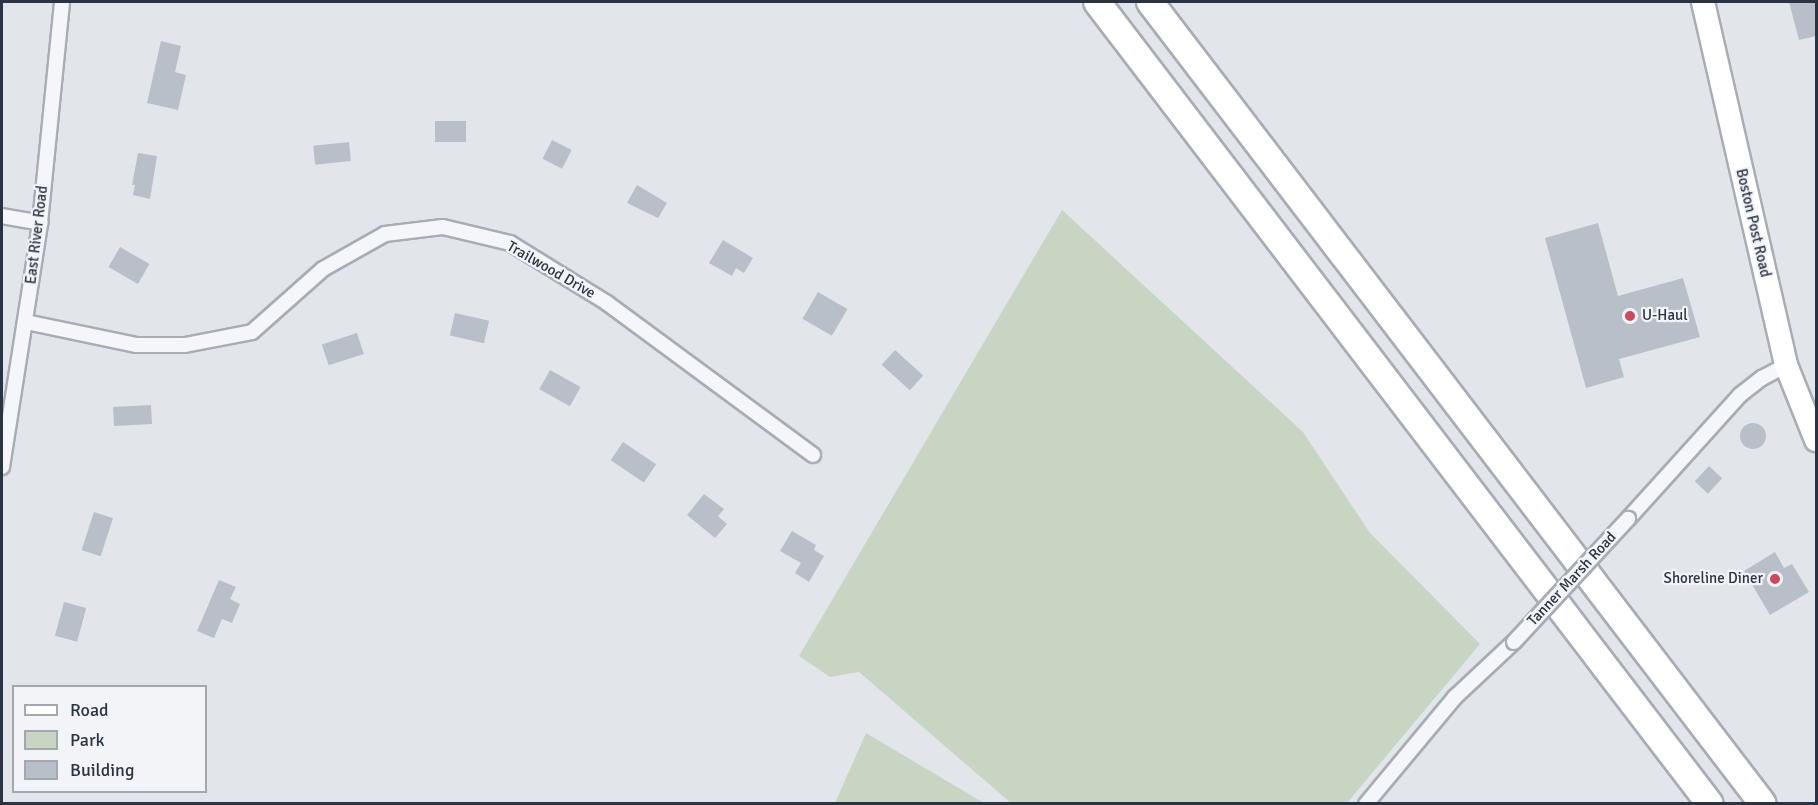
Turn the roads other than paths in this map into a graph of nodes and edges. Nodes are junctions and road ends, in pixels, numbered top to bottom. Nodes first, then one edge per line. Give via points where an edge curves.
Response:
1 (62, 2) edge
2 (1097, 2) edge
3 (1150, 2) edge
4 (1703, 2) edge
5 (2, 216) edge
6 (40, 223) junction
7 (26, 322) junction
8 (1786, 365) junction
9 (1816, 440) edge
10 (813, 455) dead end
11 (2, 467) edge
12 (1621, 618) junction
13 (1366, 804) edge
14 (1710, 804) edge
15 (1763, 804) edge
16 (1777, 804) edge

1 - 6 street, East River Road
2 - 14 highway
3 - 12 highway
4 - 8 main road, Boston Post Road
5 - 6 street
6 - 7 street, East River Road
7 - 10 street, Trailwood Drive via 136,345 185,345 252,332 323,269 385,234 443,227 510,243 608,303
7 - 11 street, East River Road
8 - 9 main road, Boston Post Road
8 - 13 street, Tanner Marsh Road, bridge via 1740,395 1514,642 1455,697
12 - 15 highway
12 - 16 highway

